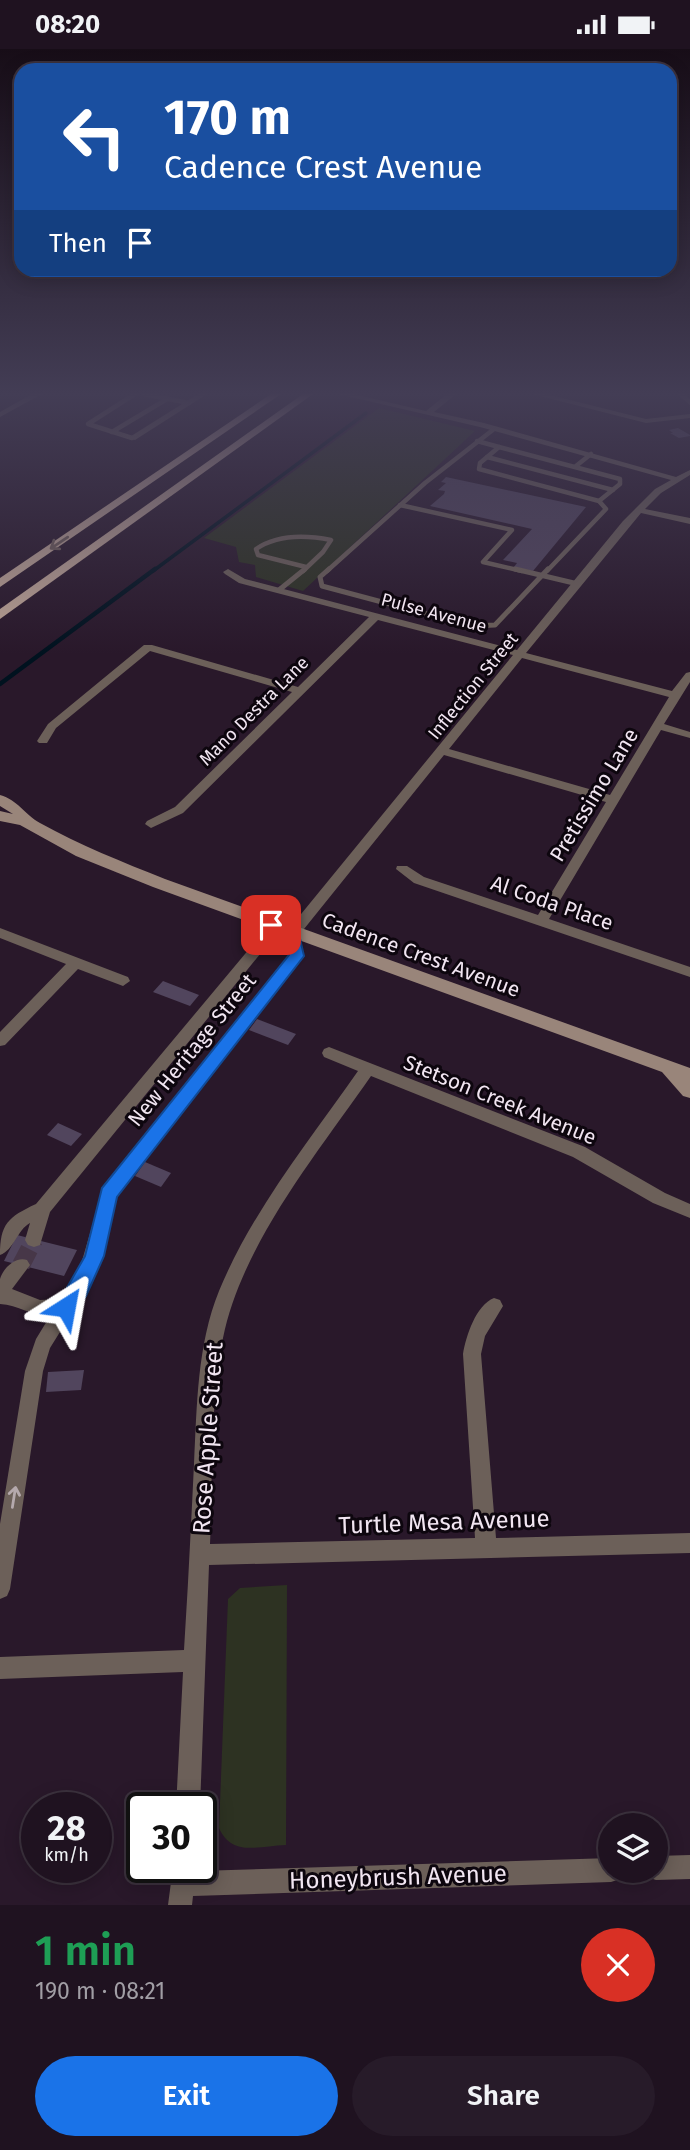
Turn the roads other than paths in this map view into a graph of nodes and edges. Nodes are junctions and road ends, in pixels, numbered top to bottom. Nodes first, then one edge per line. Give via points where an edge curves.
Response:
1 (150, 481) edge
2 (187, 481) edge
3 (429, 481) edge
4 (520, 481) edge
5 (577, 481) edge
6 (620, 481) edge
7 (674, 481) edge
8 (613, 490) junction
9 (599, 502) junction
10 (400, 505) junction
11 (638, 510) junction
12 (690, 521) edge
13 (306, 566) junction
14 (228, 572) dead end
15 (542, 576) junction
16 (0, 583) edge
17 (578, 584) junction
18 (279, 590) junction
19 (0, 615) edge
20 (376, 616) junction
21 (438, 617) junction
22 (426, 629) junction
23 (521, 654) junction
24 (690, 675) edge
25 (300, 691) junction
26 (675, 695) junction
27 (658, 726) junction
28 (690, 735) edge
29 (43, 741) dead end
30 (444, 751) junction
31 (0, 800) edge
32 (613, 800) junction
33 (0, 816) edge
34 (25, 821) junction
35 (151, 824) dead end
36 (402, 869) dead end
37 (541, 921) junction
38 (0, 933) edge
39 (293, 933) junction
40 (75, 964) junction
41 (690, 972) edge
42 (124, 981) dead end
43 (0, 1041) edge
44 (329, 1053) dead end
45 (668, 1067) junction
46 (367, 1069) junction
47 (690, 1075) edge
48 (690, 1091) edge
49 (42, 1209) junction
50 (690, 1211) edge
51 (34, 1240) tunnel mouth
52 (0, 1248) edge
53 (21, 1265) tunnel mouth
54 (0, 1293) edge
55 (494, 1306) dead end
56 (66, 1307) junction
57 (690, 1543) edge
58 (486, 1546) junction
59 (200, 1555) junction
60 (0, 1589) edge
61 (193, 1661) junction
62 (0, 1668) edge
63 (189, 1792) edge
64 (690, 1867) edge
65 (668, 1868) edge
66 (598, 1870) edge
67 (184, 1885) edge

1 -> 16 main road
2 - 19 main road
3 - 10 lane
4 - 9 lane
5 - 8 lane
6 - 8 lane
7 - 11 street, Inflection Street
8 - 9 lane
9 - 15 lane via 606,511
10 - 15 lane via 512,530 484,562
10 - 21 lane via 320,577 320,582 326,588
11 - 12 street
11 - 17 street, Inflection Street
13 - 13 lane via 331,540 281,539 264,542 256,549 258,555
13 - 18 lane
14 - 18 street, Pulse Avenue via 242,581
15 - 17 lane
15 - 21 lane via 495,625 472,626
17 - 23 street, Inflection Street
18 - 20 street, Pulse Avenue
20 - 22 street, Pulse Avenue
20 - 25 street, Mano Destra Lane
21 - 22 lane
22 - 23 street, Pulse Avenue
23 - 26 street, Pulse Avenue
23 - 30 street, Inflection Street
24 - 26 street
25 - 29 street via 148,647 52,726
25 - 35 street, Mano Destra Lane via 179,810
26 - 27 street
27 - 28 street
27 - 32 street, Pretissimo Lane
30 - 32 street
30 - 39 street, Inflection Street
31 - 34 street, Cadence Crest Avenue via 17,809
32 - 37 street, Pretissimo Lane
33 - 34 street, Cadence Crest Avenue
34 - 39 street, Cadence Crest Avenue via 120,868
36 - 37 street, Al Coda Place via 419,880
37 - 41 street, Al Coda Place
38 - 40 street
39 - 45 street, Cadence Crest Avenue
39 - 49 street, New Heritage Street via 260,945
39 - 56 street, New Heritage Street via 296,956 108,1194 94,1256
40 - 42 street
40 - 43 street
44 - 46 street, Stetson Creek Avenue
45 - 47 street, Cadence Crest Avenue
45 - 48 street
46 - 50 street, Stetson Creek Avenue via 579,1152
46 - 59 street, Rose Apple Street via 277,1201 227,1293 206,1392
49 - 51 street, New Heritage Street
49 - 52 street, New Heritage Street via 19,1220
53 - 54 street
54 - 56 street via 45,1308
55 - 58 street via 476,1333 472,1364
60 -> 56 street, New Heritage Street via 34,1371 42,1345
57 - 58 street, Turtle Mesa Avenue
58 - 59 street, Turtle Mesa Avenue
59 - 61 street, Rose Apple Street
61 - 62 street
61 - 63 street, Rose Apple Street
64 - 65 street
66 - 67 street, Honeybrush Avenue

